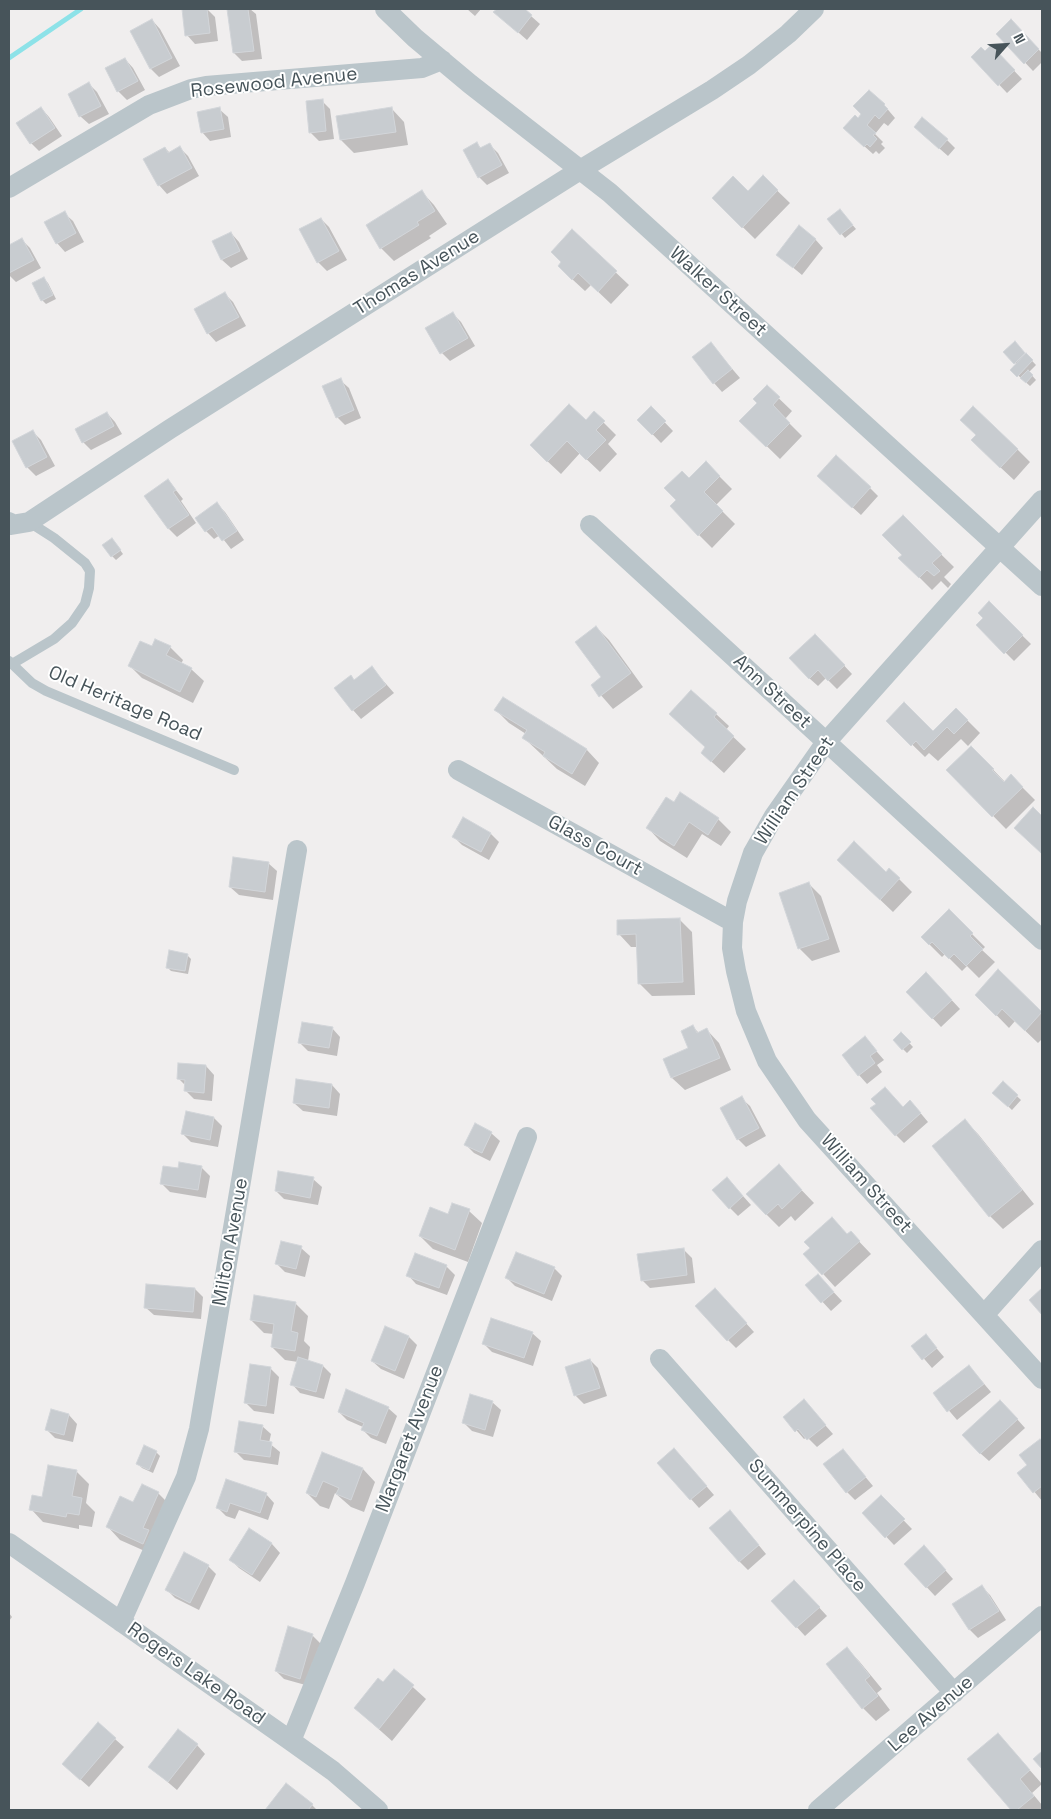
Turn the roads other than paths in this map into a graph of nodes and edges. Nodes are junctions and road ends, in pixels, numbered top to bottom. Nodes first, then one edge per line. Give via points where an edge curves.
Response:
1 (385, 9) edge
2 (814, 9) edge
3 (442, 60) junction
4 (580, 170) junction
5 (9, 188) edge
6 (1042, 500) edge
7 (16, 523) edge
8 (590, 525) dead end
9 (1000, 548) junction
10 (1042, 586) edge
11 (11, 663) edge
12 (826, 742) junction
13 (234, 770) dead end
14 (458, 770) dead end
15 (297, 850) dead end
16 (733, 922) junction
17 (1042, 940) edge
18 (527, 1137) dead end
19 (1042, 1250) edge
20 (984, 1315) junction
21 (660, 1359) dead end
22 (1042, 1379) edge
23 (9, 1543) edge
24 (1042, 1616) edge
25 (121, 1622) junction
26 (954, 1694) junction
27 (291, 1741) junction
28 (378, 1810) edge
29 (818, 1810) edge

1 - 3 street, Walker Street
2 - 4 street, Thomas Avenue via 749,65
3 - 4 street, Walker Street
3 - 5 street, Rosewood Avenue via 422,68 191,89 149,105
4 - 7 street, Thomas Avenue via 170,430
4 - 9 street, Walker Street via 610,193
6 - 9 street, William Street
7 - 11 lane via 54,538 85,563 90,571 85,604 72,623 54,639
8 - 12 street, Ann Street
9 - 10 street, Walker Street
9 - 12 street, William Street
11 - 13 lane, Old Heritage Road via 46,691
12 - 16 street, William Street via 774,816 753,853
12 - 17 street, Ann Street
14 - 16 street, Glass Court
15 - 25 street, Milton Avenue via 199,1429 186,1477
16 - 20 street, William Street via 732,948 746,1011 774,1073 807,1120
18 - 27 street, Margaret Avenue
19 - 20 street
20 - 22 street, William Street
21 - 26 street, Summerpine Place
23 - 25 street, Rogers Lake Road
24 - 26 street, Lee Avenue
25 - 27 street, Rogers Lake Road
26 - 29 street, Lee Avenue
27 - 28 street, Rogers Lake Road via 333,1771

